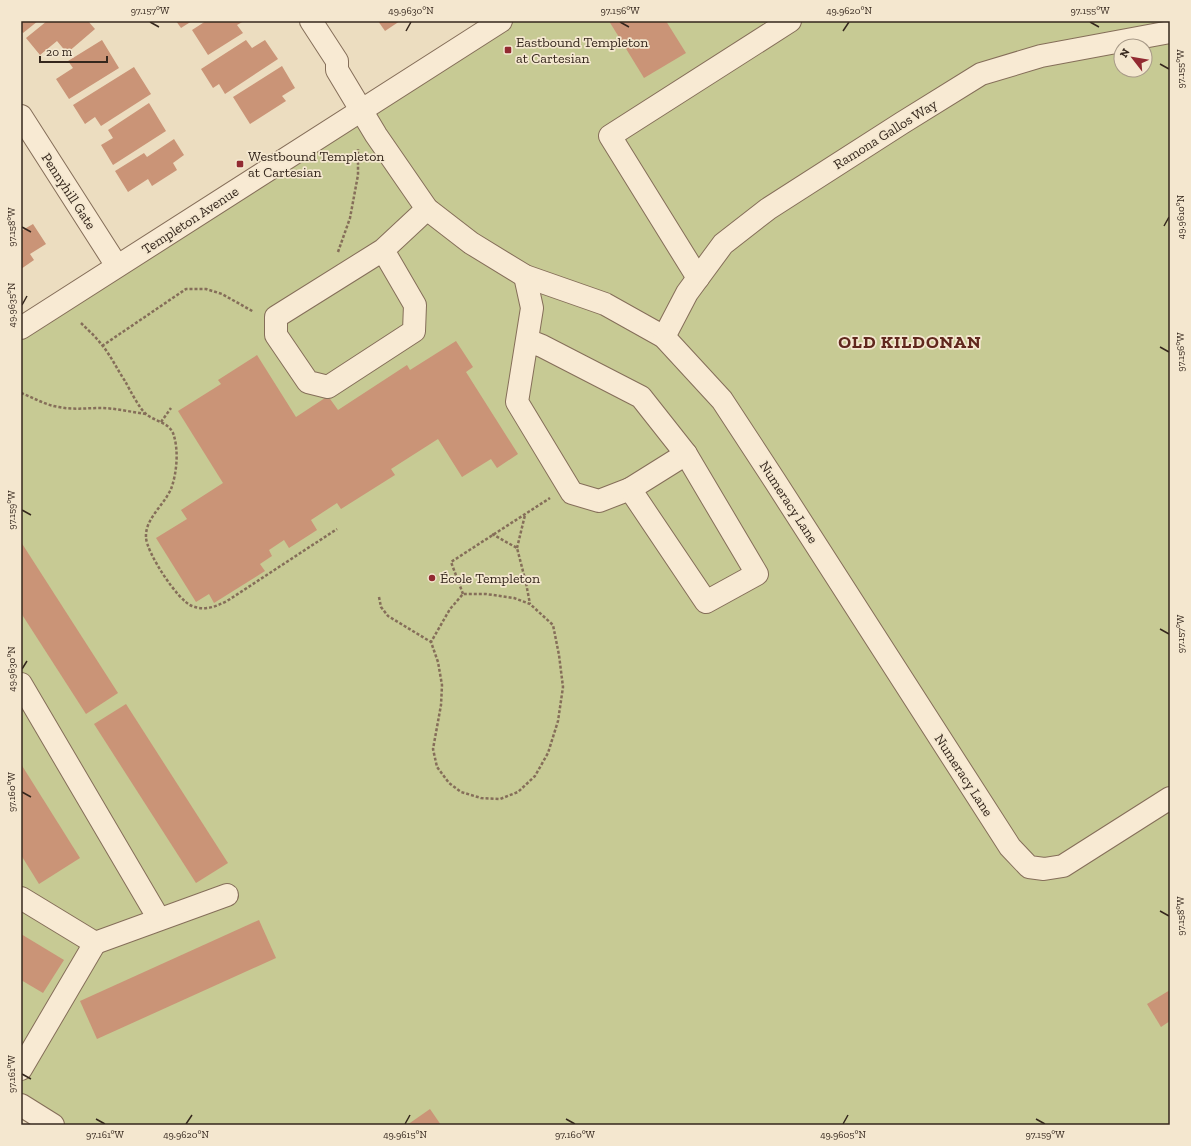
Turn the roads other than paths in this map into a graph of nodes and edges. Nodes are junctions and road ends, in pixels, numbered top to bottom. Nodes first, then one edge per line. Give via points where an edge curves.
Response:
1 (311, 21) edge
2 (501, 21) edge
3 (790, 21) edge
4 (1170, 32) edge
5 (361, 110) junction
6 (21, 116) edge
7 (427, 208) junction
8 (383, 250) junction
9 (117, 266) junction
10 (525, 276) junction
11 (698, 278) junction
12 (21, 328) edge
13 (664, 337) junction
14 (527, 340) junction
15 (686, 454) junction
16 (630, 489) junction
17 (21, 684) edge
18 (1170, 798) edge
19 (227, 895) dead end
20 (21, 898) edge
21 (158, 919) junction
22 (94, 943) junction
23 (21, 1069) edge
24 (21, 1105) edge
25 (53, 1125) edge

1 - 5 street, Numeracy Lane via 337,61 337,70
2 - 5 street, Templeton Avenue
3 - 11 street via 610,136
4 - 11 street, Ramona Gallos Way via 1041,56 981,74 768,209 723,244
5 - 7 street, Numeracy Lane via 376,136
5 - 9 street, Templeton Avenue
6 - 9 street, Pennyhill Gate
7 - 8 street
7 - 10 street, Numeracy Lane via 471,243
8 - 8 street via 276,317 276,335 308,382 328,387 414,331 415,305
9 - 12 street, Templeton Avenue
10 - 13 street, Numeracy Lane via 605,304
10 - 14 street via 532,308
11 - 13 street, Ramona Gallos Way via 687,293
13 - 18 street, Numeracy Lane via 722,400 1010,847 1029,867 1044,869 1063,866
14 - 15 street via 642,397
14 - 16 street via 517,402 572,493 599,501
15 - 16 street
15 - 16 street via 757,574 706,602
17 - 21 street
19 - 21 street
20 - 22 street
21 - 22 street
22 - 23 street
24 - 25 street

